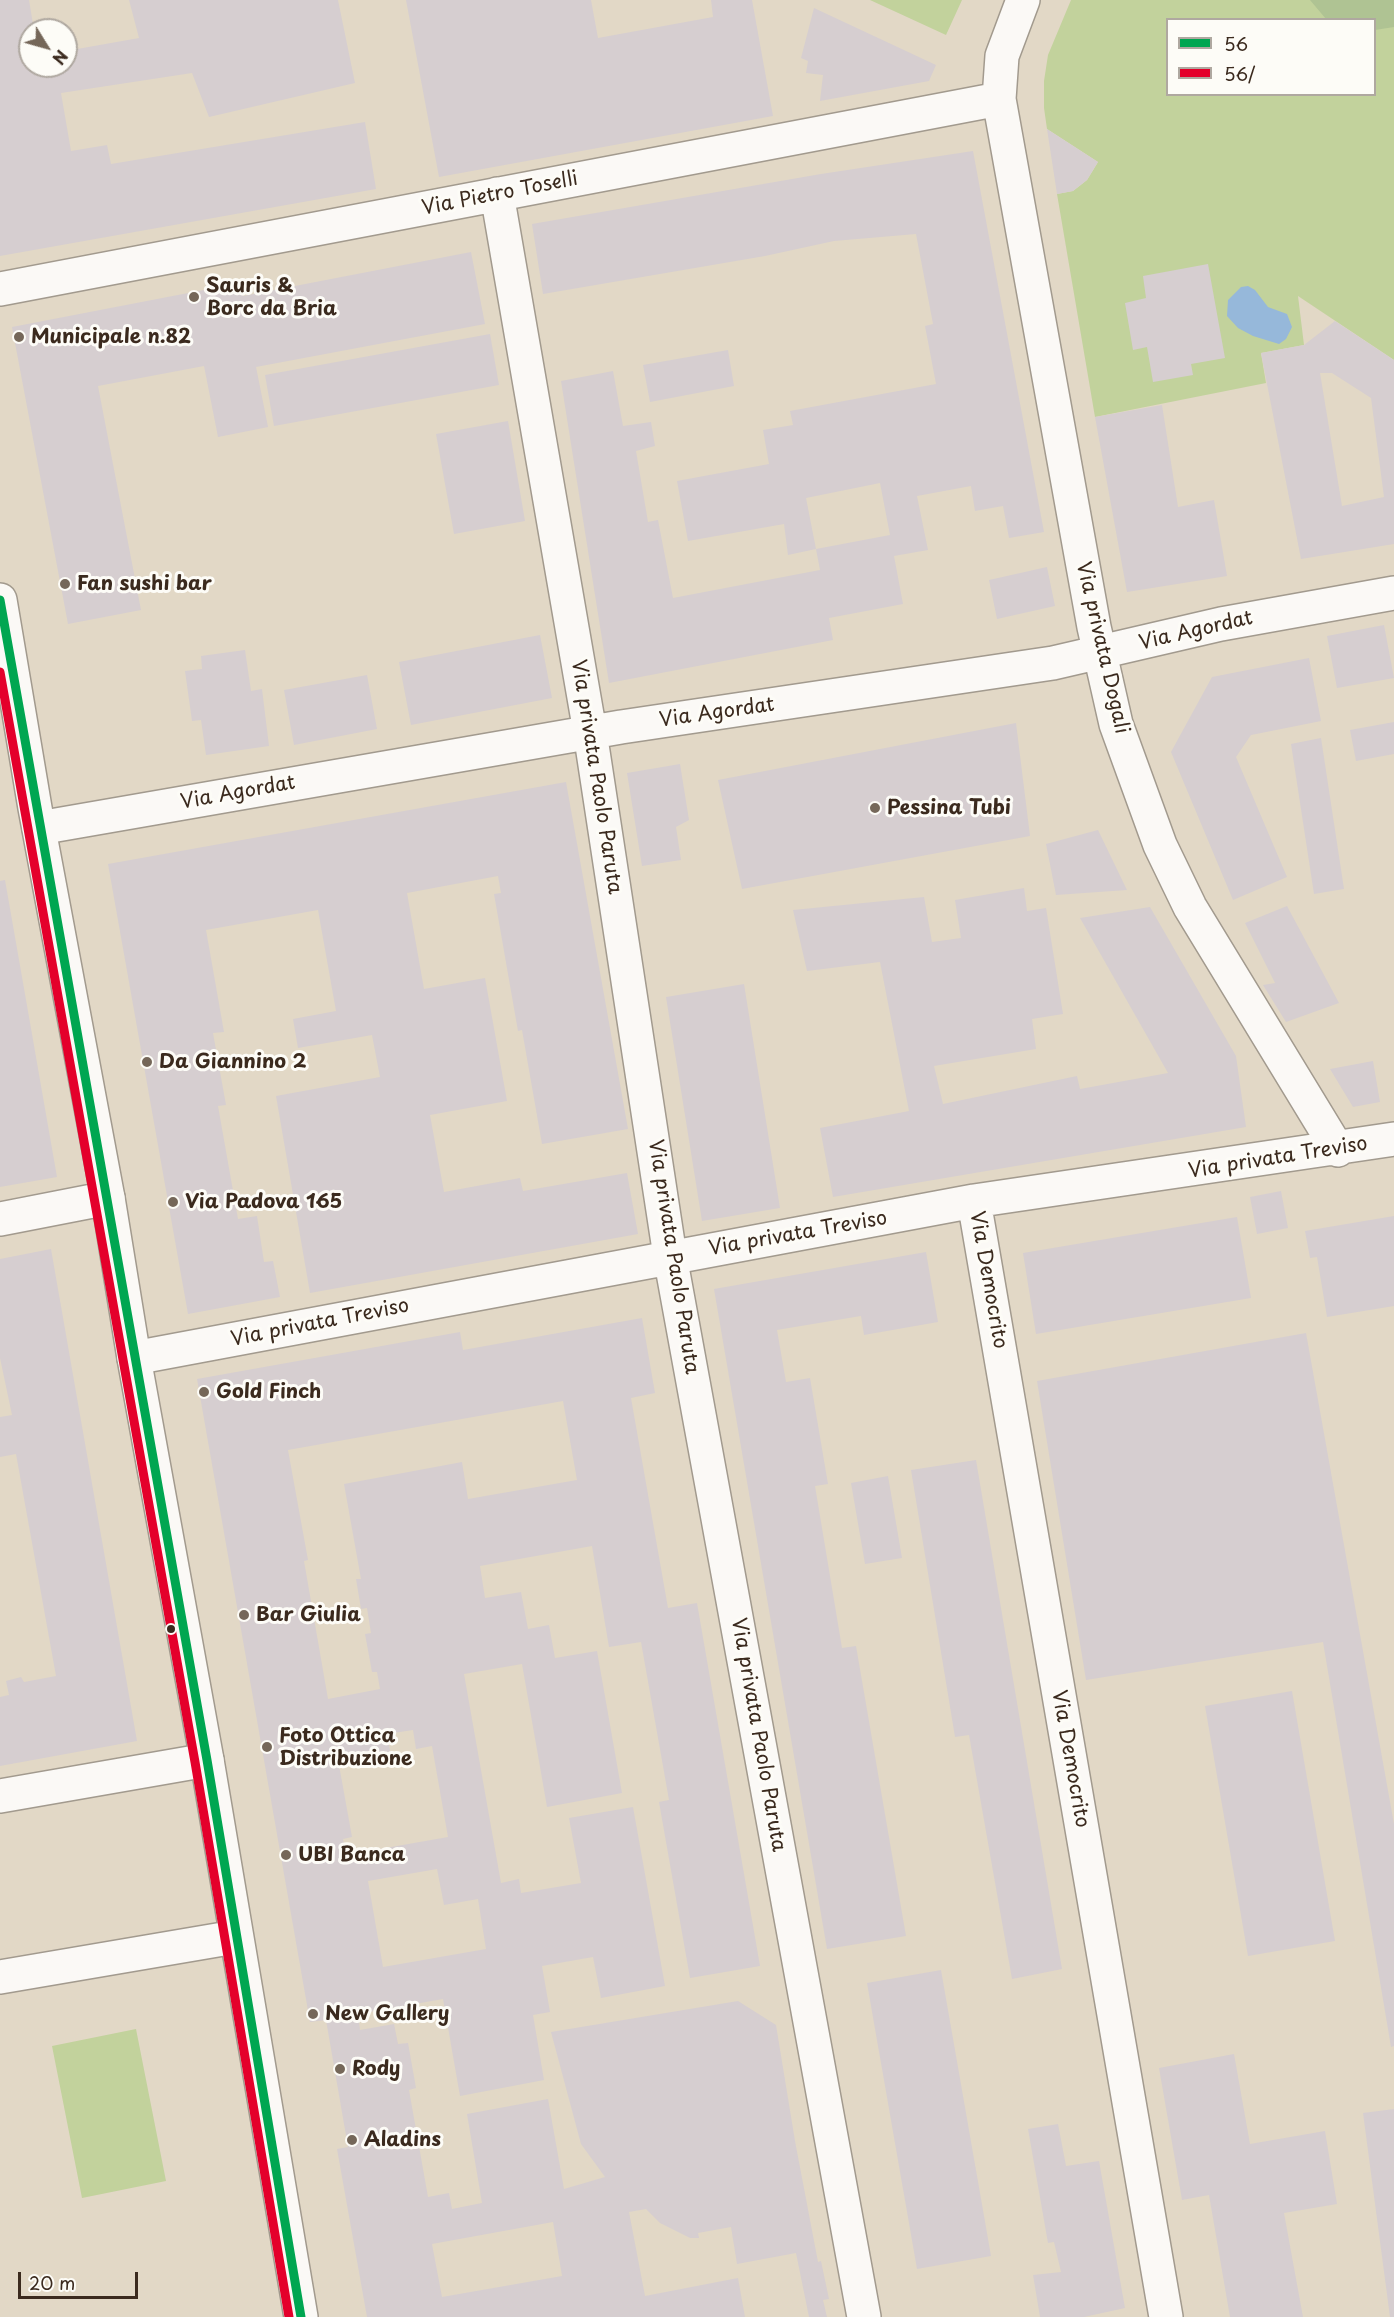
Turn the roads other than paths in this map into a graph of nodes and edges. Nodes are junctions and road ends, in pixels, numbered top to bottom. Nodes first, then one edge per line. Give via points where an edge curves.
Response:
1 (1023, 0) edge
2 (999, 99) junction
3 (497, 194) junction
4 (0, 289) edge
5 (1394, 593) edge
6 (0, 600) edge
7 (1100, 653) junction
8 (590, 732) junction
9 (39, 828) junction
10 (1394, 1139) edge
11 (1338, 1150) junction
12 (108, 1198) junction
13 (974, 1201) junction
14 (0, 1219) edge
15 (670, 1256) junction
16 (134, 1358) junction
17 (207, 1760) junction
18 (0, 1796) edge
19 (235, 1936) junction
20 (0, 1977) edge
21 (301, 2317) edge
22 (864, 2317) edge
23 (1166, 2317) edge

1 - 2 street, Via privata Dogali via 1002,56
2 - 3 street, Via Pietro Toselli
2 - 7 street, Via privata Dogali
3 - 4 street, Via Pietro Toselli
3 - 8 street, Via privata Paolo Paruta
5 - 7 street, Via Agordat via 1221,624
6 - 9 street
7 - 8 street, Via Agordat
7 - 11 street, Via privata Dogali via 1116,724 1173,874 1199,925
8 - 9 street, Via Agordat
8 - 15 street, Via privata Paolo Paruta
9 - 12 street
10 - 11 street, Via privata Treviso
11 - 13 street, Via privata Treviso
12 - 14 street
12 - 16 street
13 - 15 street, Via privata Treviso
13 - 23 street, Via Democrito
15 - 16 street, Via privata Treviso
15 - 22 street, Via privata Paolo Paruta
16 - 17 street
17 - 18 street
17 - 19 street
19 - 20 street
19 - 21 street

